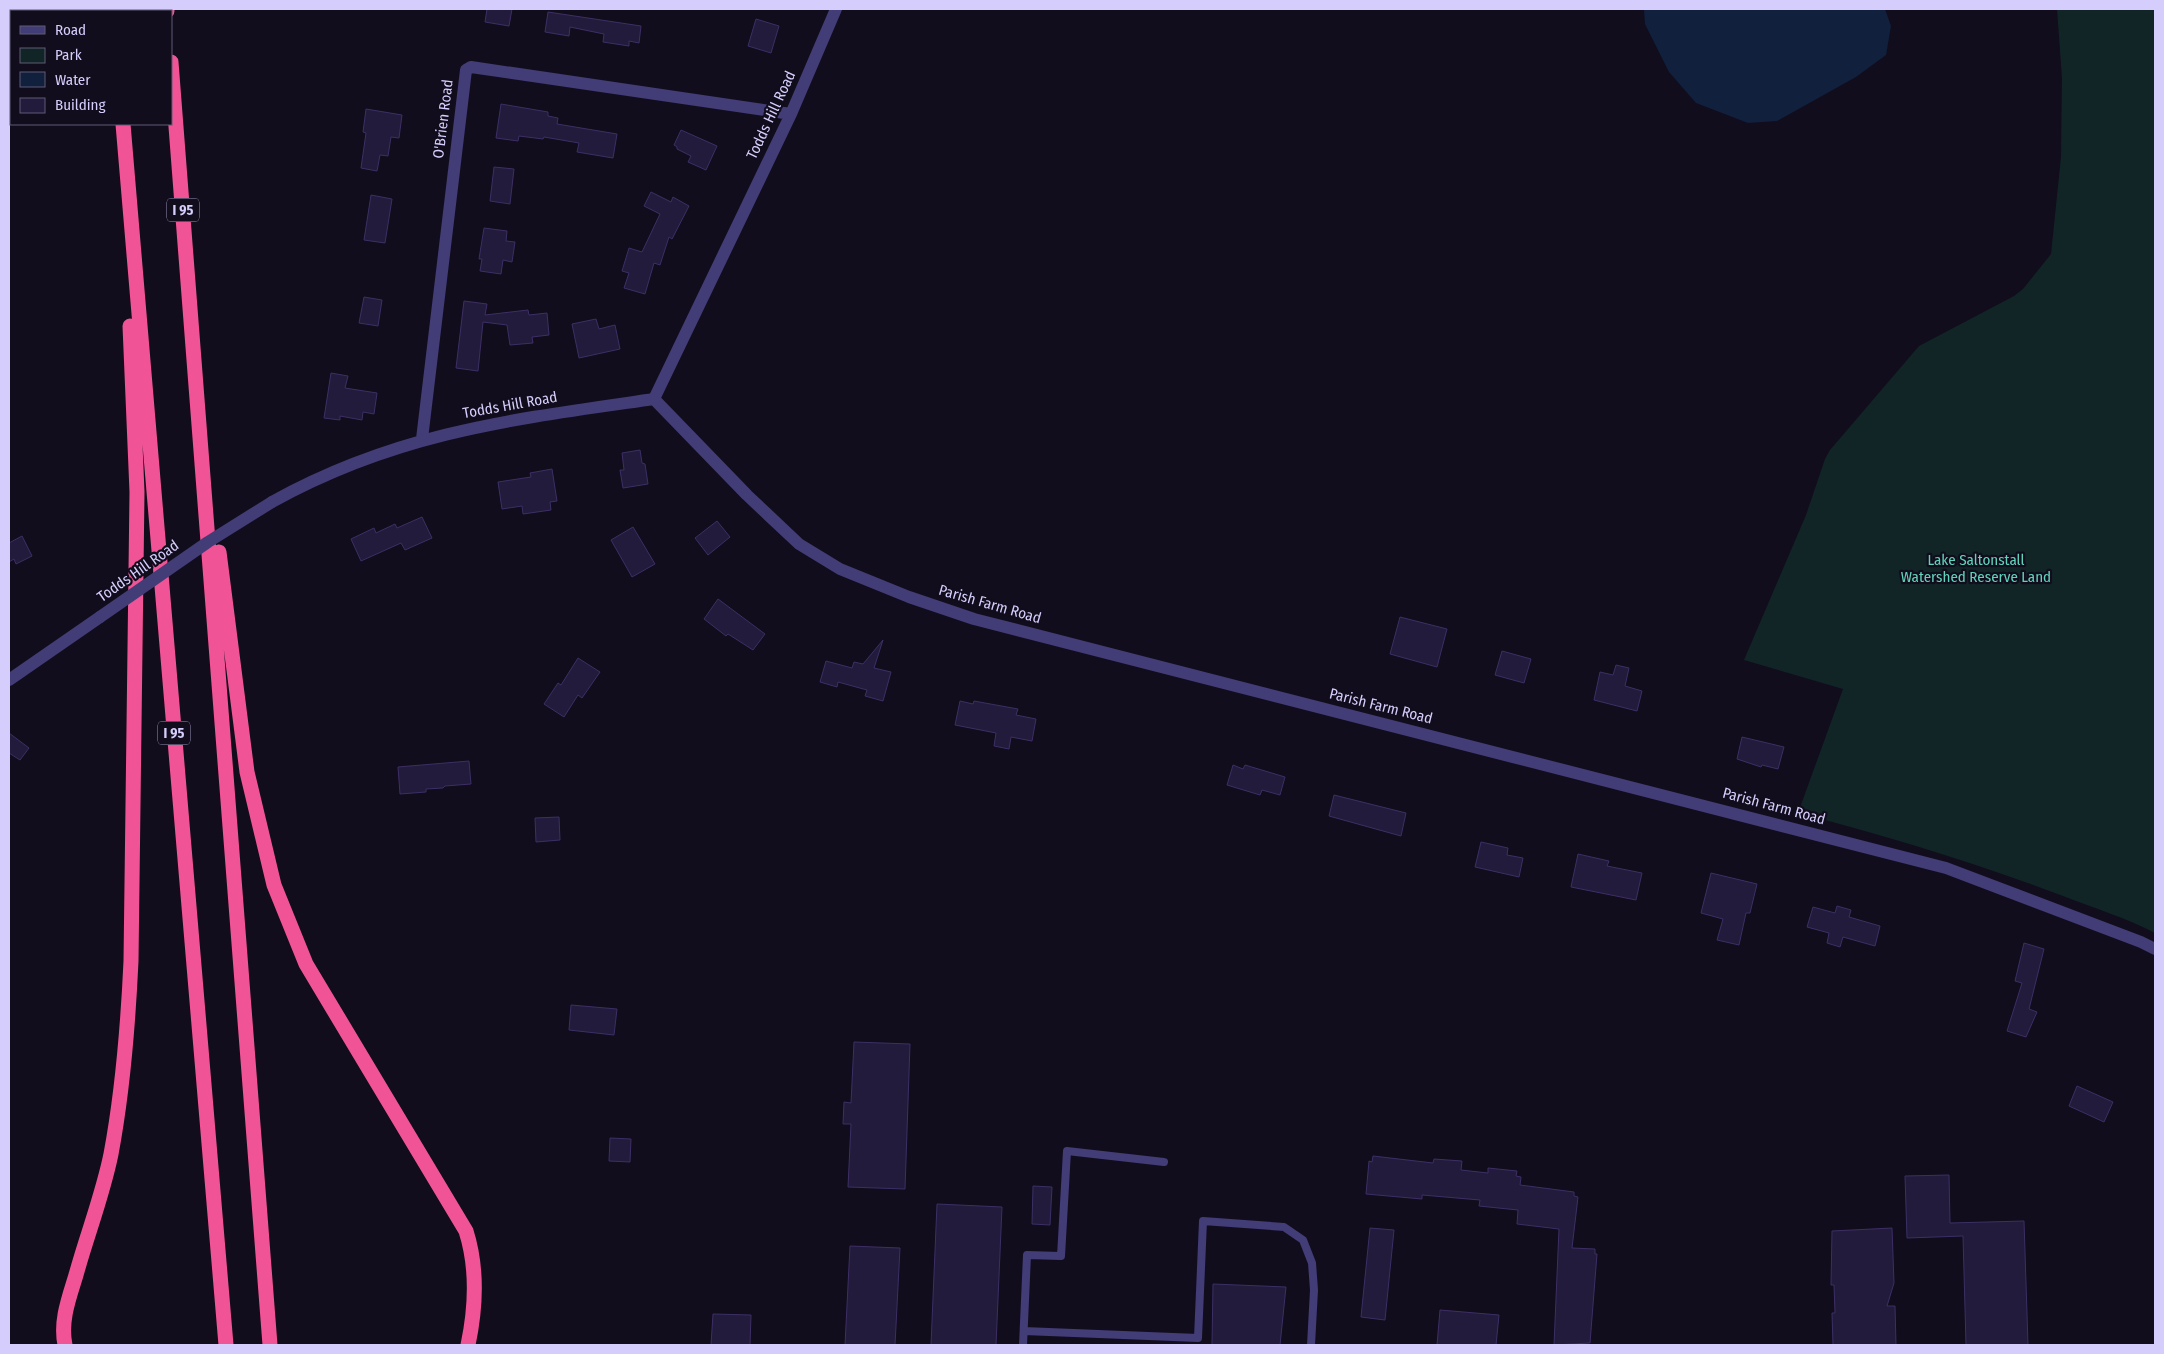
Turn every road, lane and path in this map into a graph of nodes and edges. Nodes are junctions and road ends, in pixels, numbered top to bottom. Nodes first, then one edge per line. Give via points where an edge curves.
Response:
1 (836, 9) edge
2 (172, 74) edge
3 (791, 114) junction
4 (123, 125) edge
5 (125, 158) junction
6 (195, 357) junction
7 (654, 399) junction
8 (422, 439) junction
9 (9, 680) edge
10 (2155, 949) edge
11 (1164, 1162) dead end
12 (1024, 1331) junction
13 (65, 1345) edge
14 (226, 1345) edge
15 (270, 1345) edge
16 (468, 1345) edge
17 (1023, 1345) edge
18 (1311, 1345) edge

1 - 3 street, Todds Hill Road
2 - 6 highway, I 95
3 - 7 street, Todds Hill Road
3 - 8 street, O'Brien Road via 471,66 466,70
4 - 5 highway, I 95
5 - 13 highway via 137,492 128,1022 122,1087 110,1156 68,1303 63,1329
5 - 14 highway, I 95
6 - 15 highway, I 95
6 - 16 highway via 247,772 274,885 306,964 466,1231 476,1270
7 - 8 street, Todds Hill Road via 508,420
7 - 10 street, Parish Farm Road via 799,544 840,569 910,597 974,618 1946,868
8 - 9 street, Todds Hill Road, bridge via 336,470 272,502 208,542
11 - 12 lane via 1067,1151 1061,1256 1027,1255
12 - 17 lane
12 - 18 lane via 1198,1338 1203,1221 1284,1227 1303,1240 1312,1263

